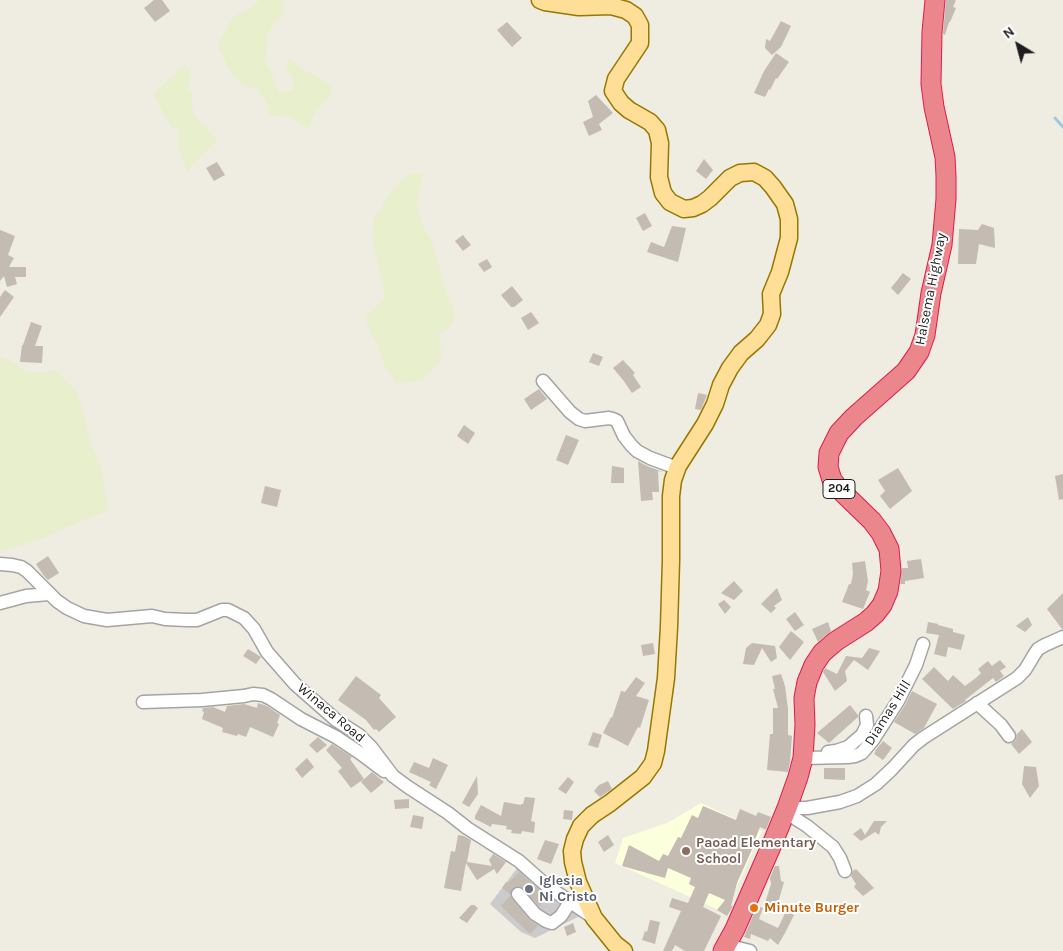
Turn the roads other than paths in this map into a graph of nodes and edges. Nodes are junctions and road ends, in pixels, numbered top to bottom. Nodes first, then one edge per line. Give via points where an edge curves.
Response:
1 (540, 0) edge
2 (935, 0) edge
3 (543, 381) dead end
4 (677, 468) junction
5 (0, 564) edge
6 (49, 594) junction
7 (0, 603) edge
8 (1063, 637) edge
9 (923, 644) dead end
10 (143, 702) dead end
11 (976, 703) junction
12 (866, 716) dead end
13 (1009, 736) dead end
14 (803, 753) junction
15 (393, 776) junction
16 (786, 810) junction
17 (845, 871) dead end
18 (518, 894) dead end
19 (570, 902) junction
20 (594, 918) junction
21 (725, 948) edge
22 (624, 951) edge
23 (750, 951) edge

1 - 4 main road via 579,7 611,6 635,16 640,25 640,43 616,79 613,91 621,104 657,130 659,177 662,192 670,202 684,209 693,208 710,198 730,178 754,172 773,187 787,210 789,238 771,294 772,314 768,325 730,368 705,424
2 - 14 highway, Halsema Highway / 204 via 931,84 945,157 946,199 942,245 925,335 919,352 906,371 854,417 839,433 829,453 828,467 832,480 881,533 892,571 888,591 875,614 836,641 814,665 804,698
3 - 4 street via 580,419 609,418 617,421 624,436 637,450
4 - 20 main road via 671,496 666,678 653,763 643,777 592,815 582,826 572,851 578,882
5 - 6 street, Winaca Road via 27,571
6 - 7 street
6 - 15 street, Winaca Road via 84,616 107,620 152,616 197,620 222,610 234,612 254,629 267,652 295,684 336,720 358,734
8 - 11 street via 1038,649 1017,678
9 - 14 street, Diamas Hill via 898,701 862,753 848,757
10 - 15 street via 263,695 336,737
11 - 13 street
11 - 16 street via 918,741 876,784 857,796 840,802
12 - 14 street via 867,725 862,736 848,747
14 - 16 highway, Halsema Highway / 204
15 - 19 street, Winaca Road via 519,861
16 - 17 street via 833,847
16 - 21 highway, Halsema Highway / 204
18 - 19 street via 552,923
19 - 20 street, Winaca Road
20 - 22 main road
21 - 23 street

